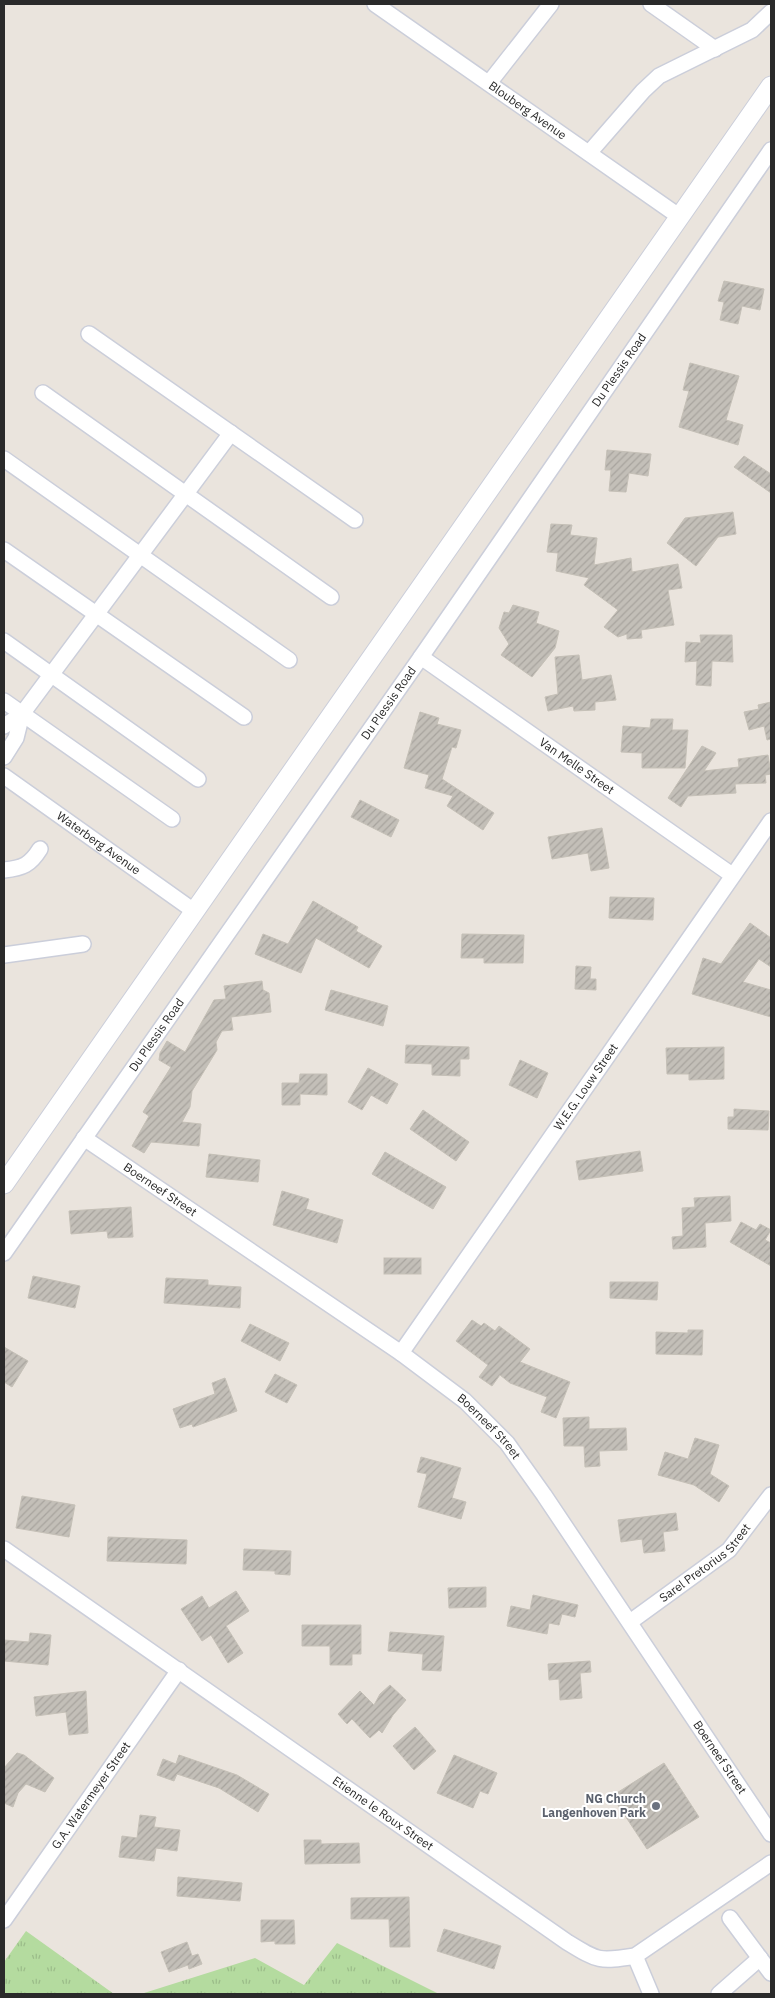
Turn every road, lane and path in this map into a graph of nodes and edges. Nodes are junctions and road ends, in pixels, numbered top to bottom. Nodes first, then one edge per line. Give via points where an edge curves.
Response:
1 (375, 4) edge
2 (551, 4) edge
3 (651, 4) edge
4 (771, 12) edge
5 (716, 49) junction
6 (489, 84) junction
7 (771, 86) edge
8 (771, 150) edge
9 (589, 153) junction
10 (680, 216) junction
11 (89, 334) dead end
12 (43, 393) dead end
13 (231, 433) junction
14 (4, 459) edge
15 (186, 495) junction
16 (355, 520) dead end
17 (4, 550) edge
18 (141, 556) junction
19 (331, 596) dead end
20 (97, 615) junction
21 (4, 641) edge
22 (421, 657) junction
23 (289, 660) dead end
24 (52, 675) junction
25 (4, 701) edge
26 (22, 714) junction
27 (244, 717) dead end
28 (4, 726) edge
29 (4, 757) edge
30 (4, 776) edge
31 (198, 779) dead end
32 (172, 819) dead end
33 (771, 821) edge
34 (40, 849) dead end
35 (4, 870) edge
36 (732, 875) junction
37 (194, 911) junction
38 (83, 944) dead end
39 (4, 955) edge
40 (84, 1138) junction
41 (4, 1184) edge
42 (4, 1253) edge
43 (402, 1353) junction
44 (771, 1496) edge
45 (4, 1548) edge
46 (630, 1622) junction
47 (179, 1670) junction
48 (771, 1834) edge
49 (771, 1863) edge
50 (730, 1918) dead end
51 (4, 1920) edge
52 (635, 1956) junction
53 (760, 1958) junction
54 (771, 1974) edge
55 (651, 1994) edge
56 (719, 1994) edge

1 - 6 street, Blouberg Avenue
2 - 6 street
3 - 5 street
4 - 5 street via 752,30
5 - 9 street via 659,76
6 - 9 street, Blouberg Avenue
7 - 10 street
8 - 22 street, Du Plessis Road
9 - 10 street, Blouberg Avenue
10 - 37 street
11 - 13 street
12 - 15 street
13 - 15 street
13 - 16 street
14 - 18 street
15 - 18 street
15 - 19 street
17 - 20 street
18 - 20 street
18 - 23 street
20 - 24 street
20 - 27 street
21 - 24 street
22 - 36 street, Van Melle Street
22 - 40 street, Du Plessis Road
24 - 26 street
24 - 31 street
25 - 26 street
26 - 28 street
26 - 29 street via 16,738
26 - 32 street
30 - 37 street, Waterberg Avenue
33 - 36 street, W.E.G. Louw Street
34 - 35 street via 32,862 22,868
36 - 43 street, W.E.G. Louw Street
37 - 41 street
38 - 39 street
40 - 42 street, Du Plessis Road
40 - 43 street, Boerneef Street
43 - 46 street, Boerneef Street via 465,1401 507,1443
44 - 46 street, Sarel Pretorius Street via 729,1550
45 - 47 street, Etienne le Roux Street
46 - 48 street, Boerneef Street
47 - 51 street, G.A. Watermeyer Street
47 - 52 street, Etienne le Roux Street via 594,1959
49 - 52 street, Etienne le Roux Street
50 - 53 street
52 - 55 street
53 - 54 street
53 - 56 street

